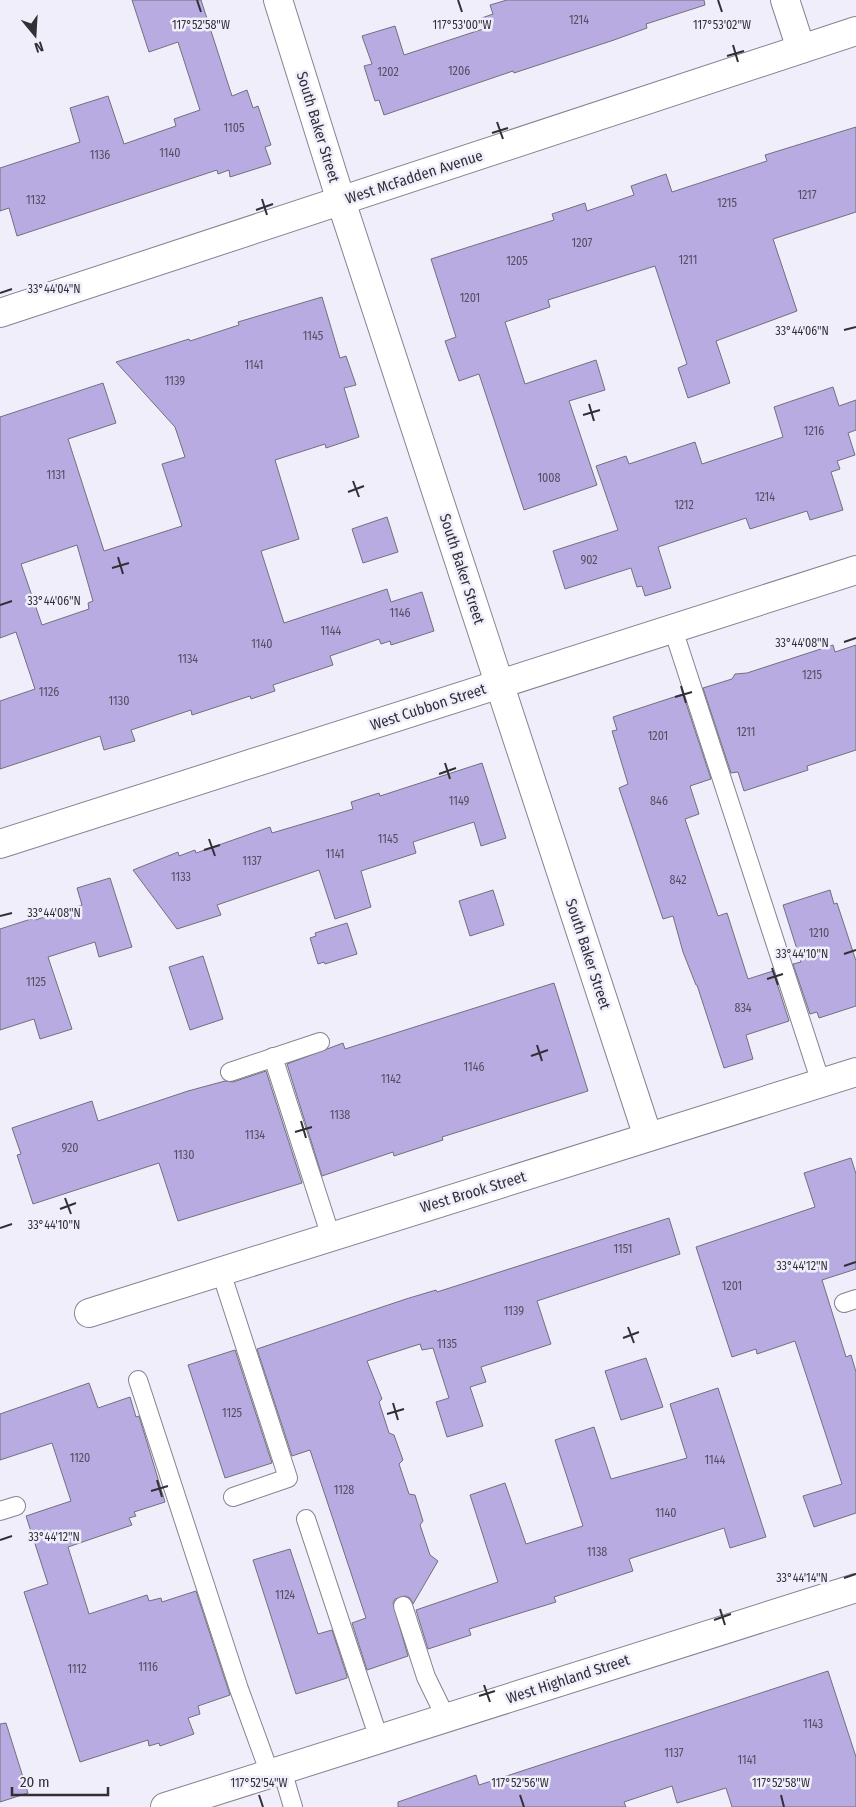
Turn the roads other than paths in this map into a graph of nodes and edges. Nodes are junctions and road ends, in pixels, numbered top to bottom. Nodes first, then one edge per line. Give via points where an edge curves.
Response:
1 (278, 0) edge
2 (785, 0) edge
3 (856, 31) edge
4 (801, 49) junction
5 (341, 201) junction
6 (0, 313) edge
7 (856, 570) edge
8 (673, 629) junction
9 (499, 684) junction
10 (0, 844) edge
11 (320, 1042) dead end
12 (273, 1057) junction
13 (230, 1072) dead end
14 (856, 1072) edge
15 (821, 1083) junction
16 (648, 1137) junction
17 (331, 1237) junction
18 (221, 1272) junction
19 (89, 1313) dead end
20 (138, 1380) dead end
21 (233, 1497) dead end
22 (306, 1519) dead end
23 (856, 1588) edge
24 (403, 1606) dead end
25 (446, 1718) junction
26 (379, 1739) junction
27 (276, 1772) junction
28 (165, 1807) edge
29 (292, 1807) edge

1 - 5 street, South Baker Street
2 - 4 street
3 - 4 street, West McFadden Avenue
4 - 5 street, West McFadden Avenue
5 - 6 street, West McFadden Avenue
5 - 9 street, South Baker Street
7 - 8 street, West Cubbon Street
8 - 9 street, West Cubbon Street
8 - 15 lane
9 - 10 street, West Cubbon Street
9 - 16 street, South Baker Street
11 - 12 lane
12 - 13 lane
12 - 17 lane
14 - 15 street, West Brook Street
15 - 16 street, West Brook Street
16 - 17 street, West Brook Street
17 - 18 street, West Brook Street
18 - 19 street, West Brook Street
18 - 21 lane via 288,1478
20 - 27 lane via 239,1690
22 - 26 lane
23 - 25 street, West Highland Street
24 - 25 lane via 426,1677
25 - 26 street, West Highland Street
26 - 27 street, West Highland Street
27 - 28 street, West Highland Street
27 - 29 lane

